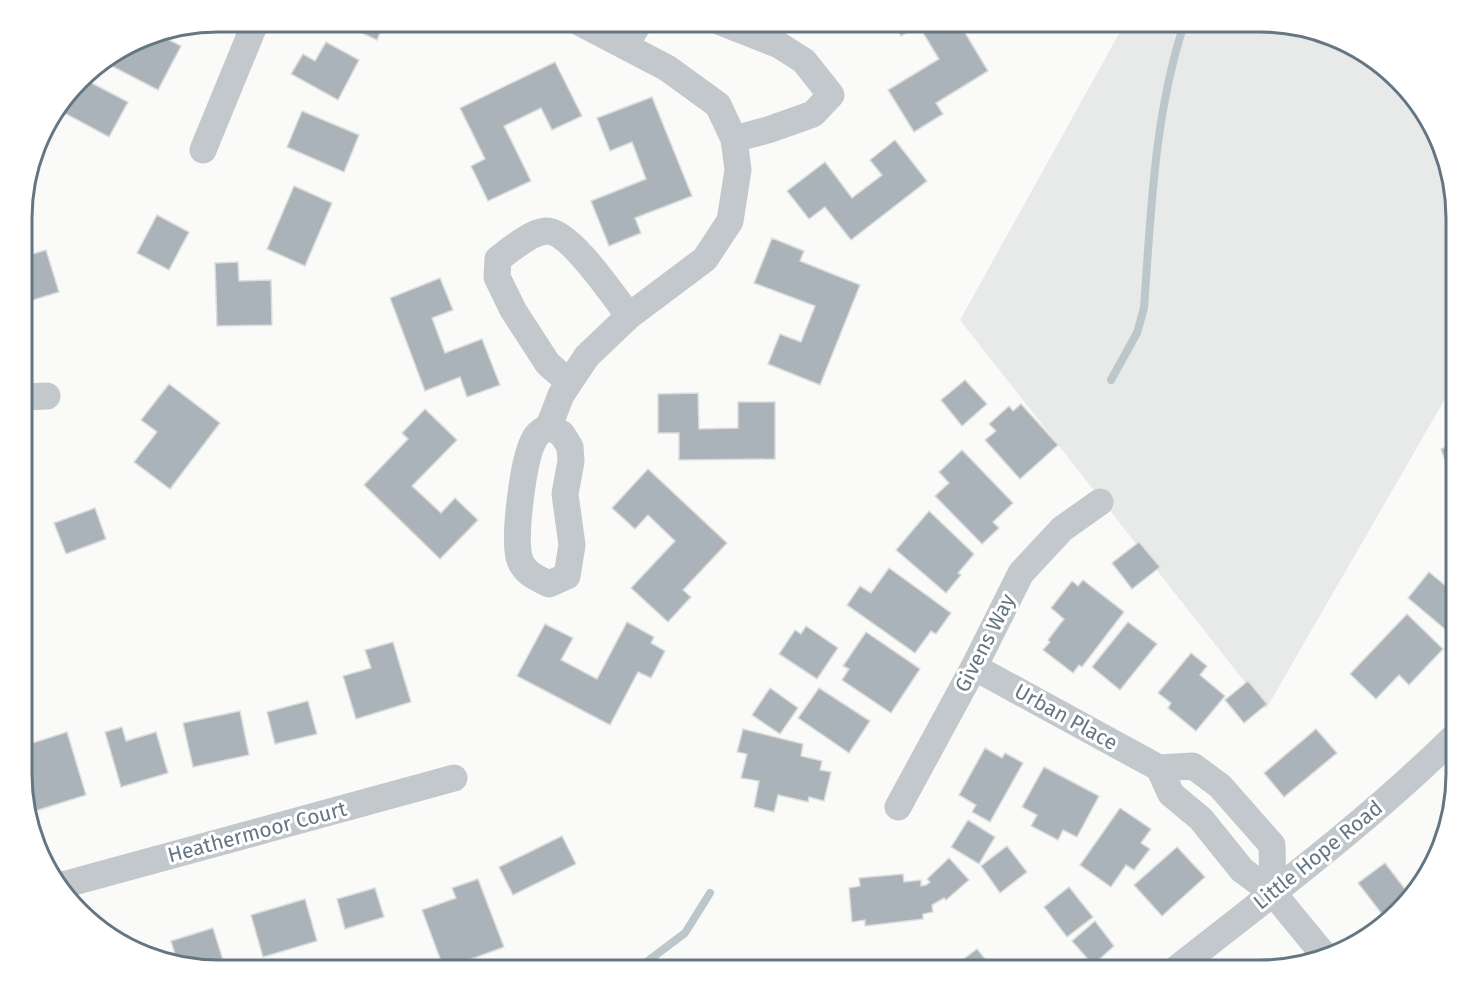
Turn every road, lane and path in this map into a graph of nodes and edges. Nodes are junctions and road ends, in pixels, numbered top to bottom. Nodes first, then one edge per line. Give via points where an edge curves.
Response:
1 (251, 32) edge
2 (600, 32) edge
3 (633, 32) edge
4 (746, 32) edge
5 (625, 45) junction
6 (734, 138) junction
7 (203, 150) dead end
8 (629, 316) junction
9 (569, 382) junction
10 (549, 426) junction
11 (1100, 502) dead end
12 (974, 667) junction
13 (1445, 746) edge
14 (1159, 768) junction
15 (454, 778) dead end
16 (898, 807) dead end
17 (68, 884) edge
18 (1273, 893) junction
19 (1320, 950) edge
20 (1189, 959) edge

1 - 7 street
2 - 5 street
3 - 5 street
4 - 6 street via 779,45 804,61 831,96 813,114
5 - 6 street via 667,68 718,105
6 - 8 street via 738,170 730,221 705,259
8 - 9 street via 587,356
8 - 9 street via 579,252 561,236 546,231 527,238 498,259 497,277 513,310 548,364
9 - 10 street
10 - 10 street via 535,437 518,512 519,558 528,573 549,584 567,576 572,545 565,494 572,461 570,447
11 - 12 street, Givens Way via 1062,529 1021,573
12 - 14 street, Urban Place
12 - 16 street, Givens Way
13 - 18 street, Little Hope Road
14 - 18 street via 1171,794 1201,819 1242,870
14 - 18 street via 1193,766 1220,786 1272,845
15 - 17 street, Heathermoor Court
18 - 19 street
18 - 20 street, Little Hope Road

